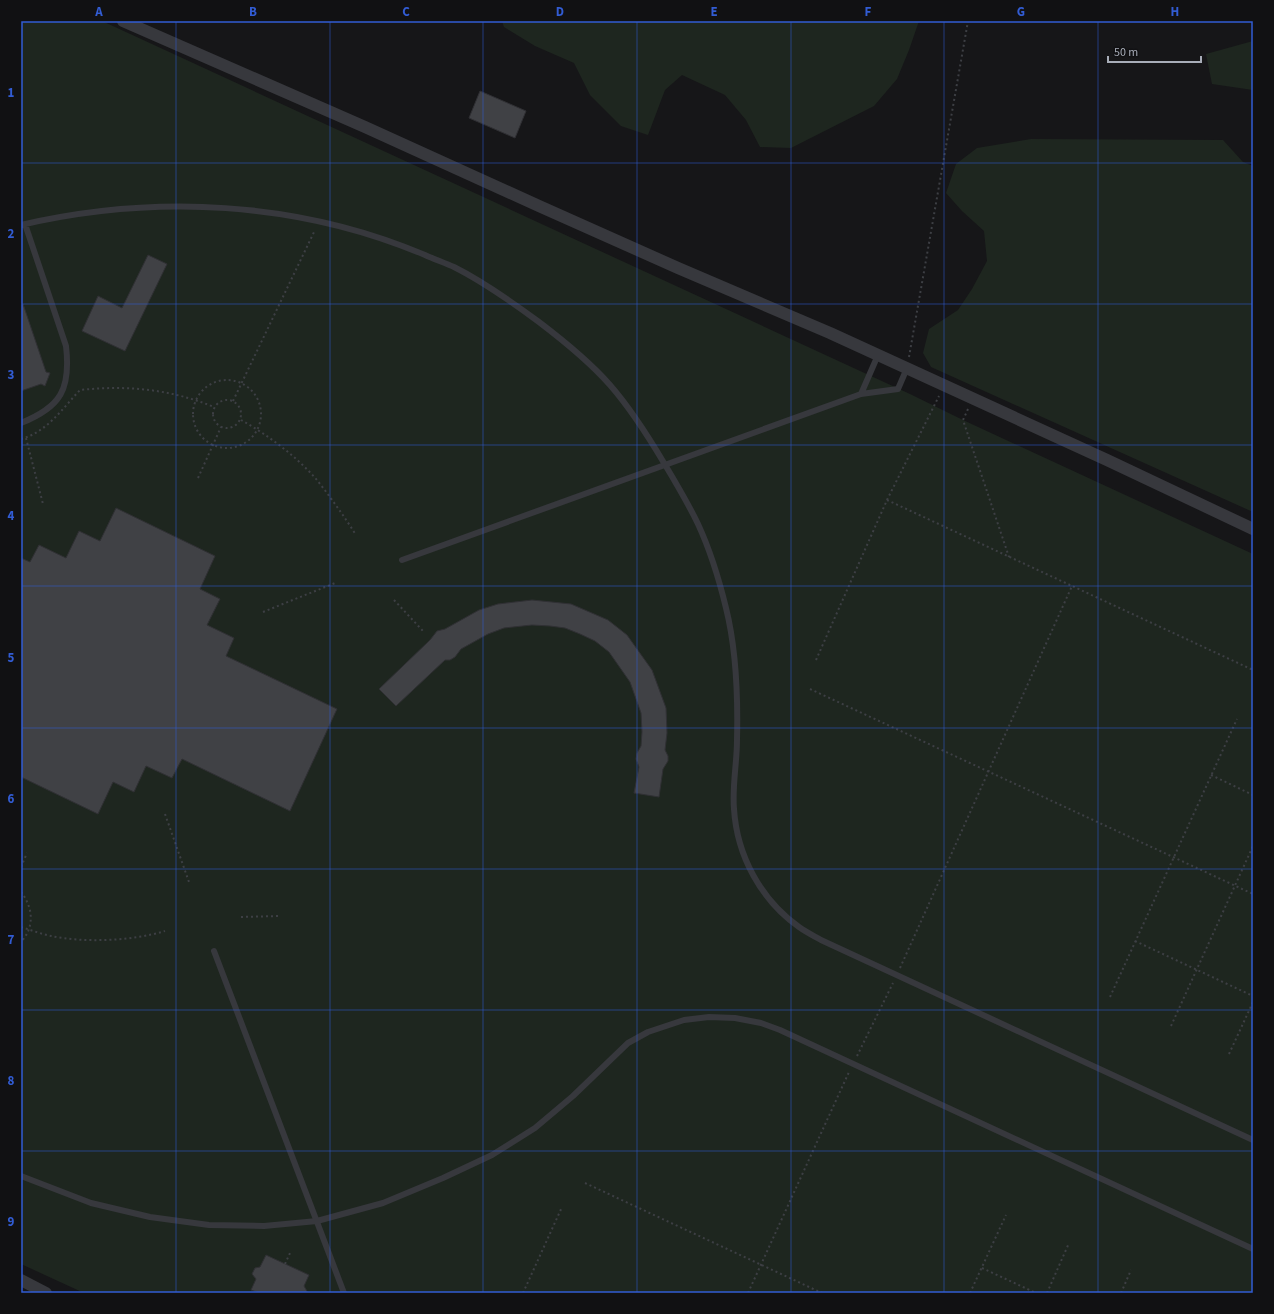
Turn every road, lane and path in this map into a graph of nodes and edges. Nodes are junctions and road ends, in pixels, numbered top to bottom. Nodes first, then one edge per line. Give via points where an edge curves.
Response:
1 (123, 21) edge
2 (968, 21) edge
3 (319, 221) junction
4 (23, 224) edge
5 (878, 355) junction
6 (907, 368) junction
7 (241, 382) junction
8 (944, 385) junction
9 (861, 394) junction
10 (973, 398) junction
11 (196, 400) junction
12 (233, 401) junction
13 (214, 407) junction
14 (241, 420) junction
15 (21, 423) edge
16 (221, 427) junction
17 (258, 429) junction
18 (26, 438) junction
19 (21, 439) edge
20 (213, 445) junction
21 (665, 465) junction
22 (198, 478) dead end
23 (887, 500) junction
24 (43, 504) dead end
25 (1253, 529) edge
26 (356, 535) dead end
27 (1009, 557) junction
28 (402, 560) dead end
29 (335, 583) dead end
30 (1072, 586) junction
31 (394, 600) dead end
32 (263, 612) dead end
33 (423, 631) dead end
34 (816, 660) dead end
35 (1253, 670) edge
36 (810, 689) dead end
37 (1237, 719) dead end
38 (988, 771) junction
39 (1211, 775) junction
40 (1253, 795) edge
41 (165, 814) dead end
42 (1253, 846) edge
43 (27, 853) dead end
44 (1174, 857) junction
45 (21, 867) edge
46 (189, 882) dead end
47 (1235, 886) junction
48 (21, 892) edge
49 (1253, 894) edge
50 (280, 916) dead end
51 (241, 917) dead end
52 (21, 927) edge
53 (29, 929) junction
54 (165, 932) dead end
55 (1135, 941) junction
56 (21, 942) edge
57 (214, 951) dead end
58 (1196, 969) junction
59 (896, 974) junction
60 (1110, 996) dead end
61 (1253, 996) edge
62 (1253, 1002) edge
63 (1171, 1026) dead end
64 (1229, 1054) dead end
65 (853, 1064) junction
66 (1253, 1140) edge
67 (21, 1176) edge
68 (585, 1183) dead end
69 (562, 1207) dead end
70 (1006, 1216) dead end
71 (317, 1221) junction
72 (1069, 1243) dead end
73 (1253, 1250) edge
74 (290, 1253) dead end
75 (285, 1264) dead end
76 (761, 1265) junction
77 (982, 1268) junction
78 (1131, 1270) dead end
79 (21, 1280) edge
80 (46, 1293) edge
81 (344, 1293) edge
82 (523, 1293) edge
83 (748, 1293) edge
84 (822, 1293) edge
85 (970, 1293) edge
86 (1036, 1293) edge
87 (1047, 1293) edge
88 (1120, 1293) edge

1 - 5 street
2 - 6 path
3 - 4 lane via 262,211 209,207 106,211
3 - 7 path
3 - 21 lane via 404,246 454,267 510,300 568,344 609,385 644,429
4 - 15 lane via 66,346 68,364 66,385 56,402
5 - 6 street
5 - 9 lane
6 - 8 street
6 - 9 lane via 898,389
7 - 11 path via 215,382 207,386
7 - 12 path
7 - 17 path via 252,391 259,402 261,416
8 - 10 street
8 - 23 path
9 - 21 lane
10 - 25 street
10 - 27 path via 963,420
11 - 13 path
11 - 18 path via 133,388 105,387 80,390 51,422
11 - 20 path via 195,426
12 - 13 path via 224,400
12 - 14 path via 240,406
13 - 16 path via 213,416
14 - 16 path via 230,428
14 - 17 path
16 - 20 path
17 - 20 path via 253,437 238,446 226,448
17 - 26 path via 294,457 316,480
18 - 19 path
18 - 24 path
20 - 22 path
21 - 28 lane
21 - 59 lane via 699,526 727,611 737,712 734,810 739,842 749,869 762,891 800,927 821,940
23 - 27 path
23 - 34 path
27 - 30 path
29 - 32 path
30 - 35 path
30 - 38 path
31 - 33 path
36 - 38 path
37 - 39 path
38 - 44 path
38 - 59 path
39 - 40 path
39 - 44 path
41 - 46 path
42 - 47 path
43 - 45 path
44 - 47 path
44 - 55 path
47 - 49 path
47 - 58 path
48 - 53 path via 31,909
50 - 51 path
52 - 53 path
53 - 54 path via 50,936 83,940 119,939
53 - 56 path
55 - 58 path
55 - 60 path
57 - 71 lane
58 - 61 path
58 - 63 path
59 - 65 path
59 - 66 lane
62 - 64 path
65 - 71 lane via 761,1023 735,1018 684,1020 648,1032 628,1044 535,1128 492,1154 383,1203
65 - 73 lane
65 - 76 path
67 - 71 lane via 91,1203 209,1225 264,1226
68 - 76 path
69 - 82 path
70 - 77 path
71 - 81 lane
72 - 87 path
74 - 75 path
76 - 83 path
76 - 84 path
77 - 85 path
77 - 86 path
78 - 88 path
79 - 80 street

